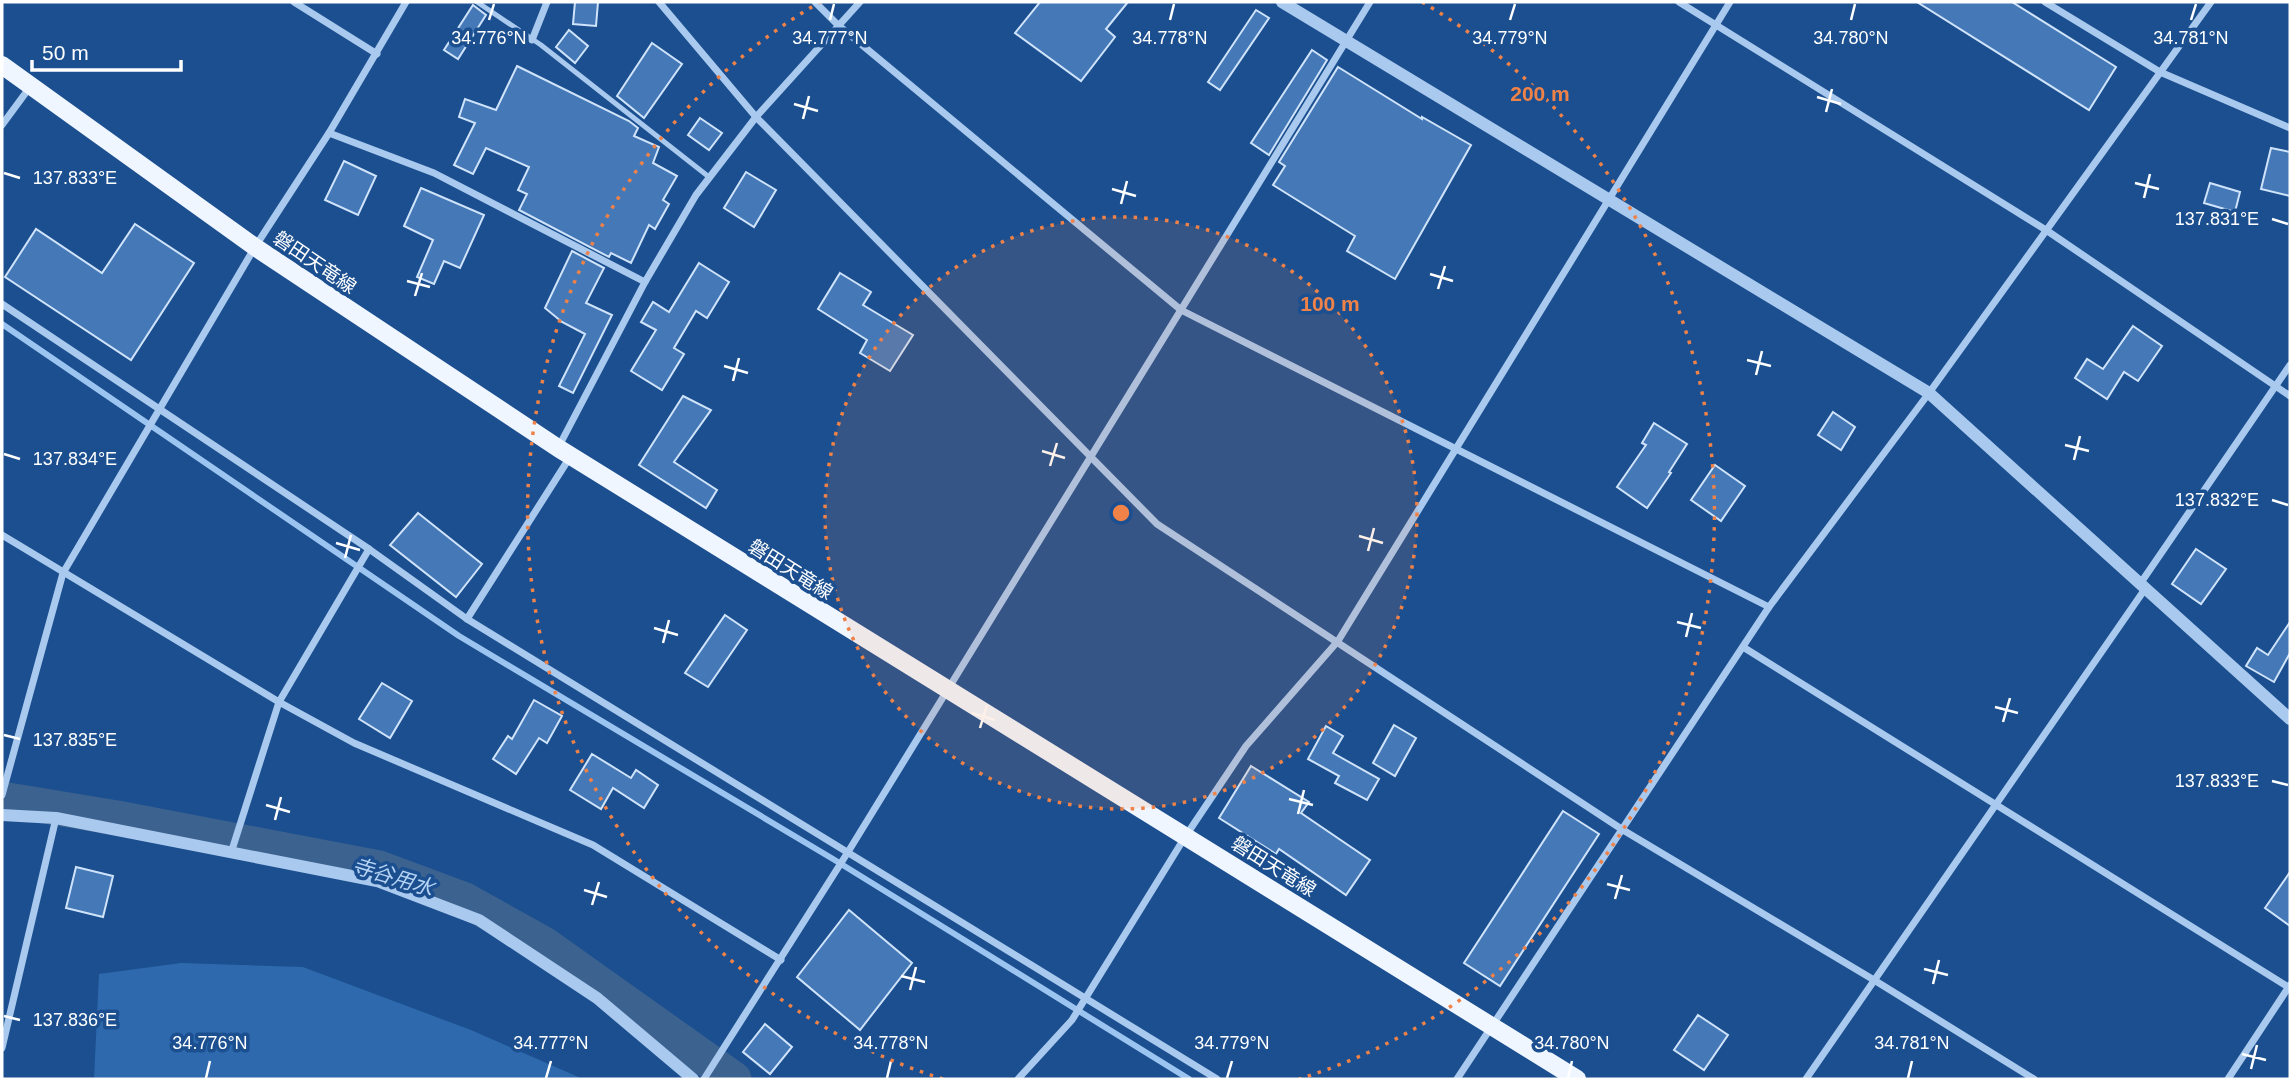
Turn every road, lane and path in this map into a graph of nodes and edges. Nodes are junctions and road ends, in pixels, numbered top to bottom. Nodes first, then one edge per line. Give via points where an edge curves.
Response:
1 (294, 2) edge
2 (406, 2) edge
3 (477, 2) edge
4 (547, 2) edge
5 (659, 2) edge
6 (815, 2) edge
7 (860, 2) edge
8 (1282, 2) edge
9 (1370, 2) edge
10 (1679, 2) edge
11 (1730, 2) edge
12 (2045, 2) edge
13 (2211, 2) edge
14 (1716, 24) junction
15 (838, 25) junction
16 (532, 40) junction
17 (1346, 41) junction
18 (377, 54) junction
19 (2, 65) edge
20 (2160, 72) junction
21 (31, 86) junction
22 (755, 117) junction
23 (2, 125) edge
24 (2290, 128) edge
25 (329, 134) junction
26 (709, 177) junction
27 (1609, 200) junction
28 (2046, 230) junction
29 (255, 247) junction
30 (645, 282) junction
31 (2, 304) edge
32 (1181, 310) junction
33 (2290, 365) edge
34 (2276, 386) junction
35 (1929, 393) junction
36 (2290, 396) edge
37 (160, 410) junction
38 (1458, 448) junction
39 (564, 452) junction
40 (1090, 458) junction
41 (2, 535) edge
42 (369, 549) junction
43 (62, 573) junction
44 (2143, 587) junction
45 (1769, 607) junction
46 (467, 619) junction
47 (1338, 641) junction
48 (1743, 647) junction
49 (947, 691) junction
50 (279, 702) junction
51 (2290, 719) edge
52 (2, 795) edge
53 (1995, 805) junction
54 (2, 815) edge
55 (56, 818) junction
56 (1623, 830) junction
57 (1185, 837) junction
58 (848, 852) junction
59 (231, 853) junction
60 (781, 960) junction
61 (1874, 980) junction
62 (2290, 987) edge
63 (1086, 998) junction
64 (1492, 1027) junction
65 (2, 1048) edge
66 (693, 1079) edge
67 (704, 1079) edge
68 (1018, 1079) edge
69 (1217, 1079) edge
70 (1457, 1079) edge
71 (1577, 1079) edge
72 (1806, 1079) edge
73 (2034, 1079) edge
74 (2228, 1079) edge

1 - 18 street
2 - 18 street
3 - 16 lane
4 - 16 street
5 - 22 street
6 - 15 street
7 - 15 street
8 - 17 street
9 - 17 street
10 - 14 street
11 - 14 street
12 - 20 street
13 - 20 street
14 - 27 street
14 - 28 street
15 - 22 street
15 - 32 street
16 - 26 lane
17 - 27 street
17 - 32 street
18 - 25 street
19 - 21 main road, 磐田天竜線
20 - 24 street
20 - 28 street
21 - 23 street
21 - 29 main road, 磐田天竜線
22 - 26 street
22 - 40 street
25 - 29 street
25 - 30 street via 434,173
26 - 30 street
27 - 35 street
27 - 38 street
28 - 34 street
28 - 35 street
29 - 37 street
29 - 39 main road, 磐田天竜線
30 - 39 street
31 - 37 street
32 - 38 street
32 - 40 street
33 - 34 street
34 - 36 street
34 - 44 street
35 - 44 street
35 - 45 street
37 - 42 street
37 - 43 street
38 - 45 street
38 - 47 street
39 - 46 street
39 - 49 main road, 磐田天竜線
40 - 47 street via 1157,524
40 - 49 street
41 - 43 street
42 - 46 street
42 - 50 street
43 - 50 street
43 - 52 street
44 - 51 street
44 - 53 street
45 - 48 street
46 - 58 street
47 - 56 street
47 - 57 street via 1246,746
48 - 53 street
48 - 56 street
49 - 57 main road, 磐田天竜線
49 - 58 street
50 - 59 street
50 - 60 street via 354,743 593,845
53 - 61 street
53 - 62 street
54 - 55 street
55 - 59 street
55 - 65 street
56 - 61 street
56 - 64 street
57 - 63 street
57 - 64 main road, 磐田天竜線
58 - 60 street
58 - 63 street
59 - 66 street via 377,881 479,920 597,998
60 - 67 street
61 - 72 street
61 - 73 street
62 - 74 street
63 - 68 street
63 - 69 street
64 - 70 street
64 - 71 main road, 磐田天竜線

